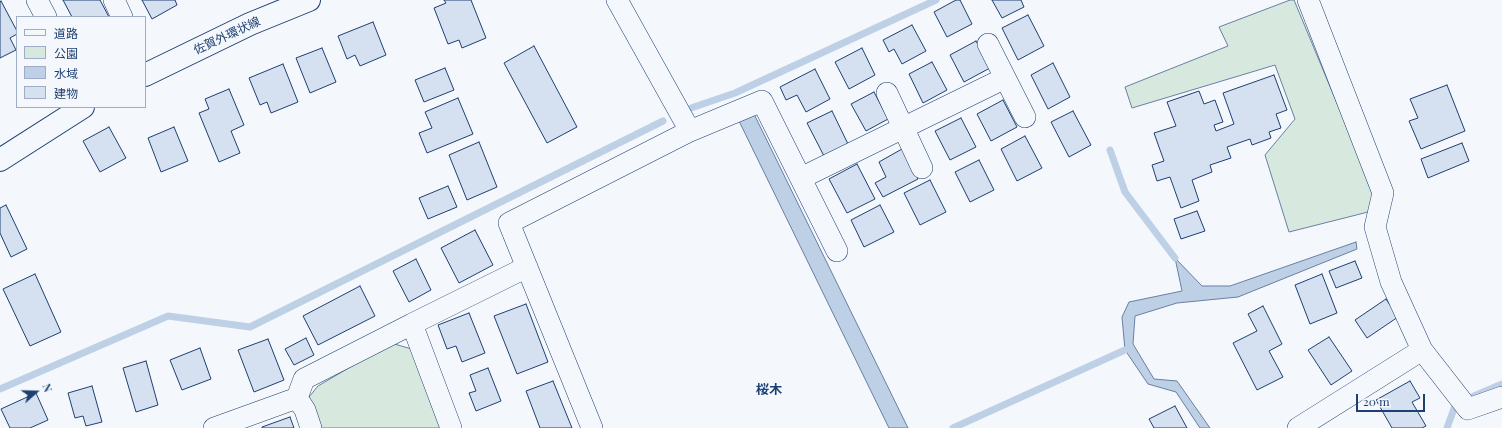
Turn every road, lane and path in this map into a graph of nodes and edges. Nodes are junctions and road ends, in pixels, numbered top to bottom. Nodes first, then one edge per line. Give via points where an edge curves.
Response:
1 (37, 0) edge
2 (114, 0) edge
3 (309, 0) edge
4 (617, 0) edge
5 (1308, 0) edge
6 (45, 16) edge
7 (122, 16) edge
8 (988, 44) dead end
9 (147, 70) edge
10 (1005, 78) junction
11 (887, 93) dead end
12 (81, 108) edge
13 (1024, 117) dead end
14 (903, 128) junction
15 (690, 131) junction
16 (0, 160) edge
17 (922, 168) dead end
18 (801, 178) junction
19 (837, 250) dead end
20 (527, 267) junction
21 (412, 324) junction
22 (1422, 350) junction
23 (1502, 397) edge
24 (297, 398) junction
25 (214, 428) edge
26 (311, 428) edge
27 (451, 428) edge
28 (592, 428) edge
29 (1298, 428) edge

1 - 6 street
2 - 7 street
3 - 9 main road, 佐賀外環状線
4 - 15 street
5 - 22 street via 1383,193 1375,227 1391,282
8 - 10 street
10 - 13 street
10 - 14 street
11 - 14 street
12 - 16 main road
14 - 17 street
14 - 18 street
15 - 18 street via 762,101
15 - 20 street via 509,223
18 - 19 street
20 - 21 street
20 - 28 street
21 - 24 street via 304,379
21 - 27 street
22 - 23 street via 1468,409
22 - 29 street
24 - 25 street
24 - 26 street via 305,410

